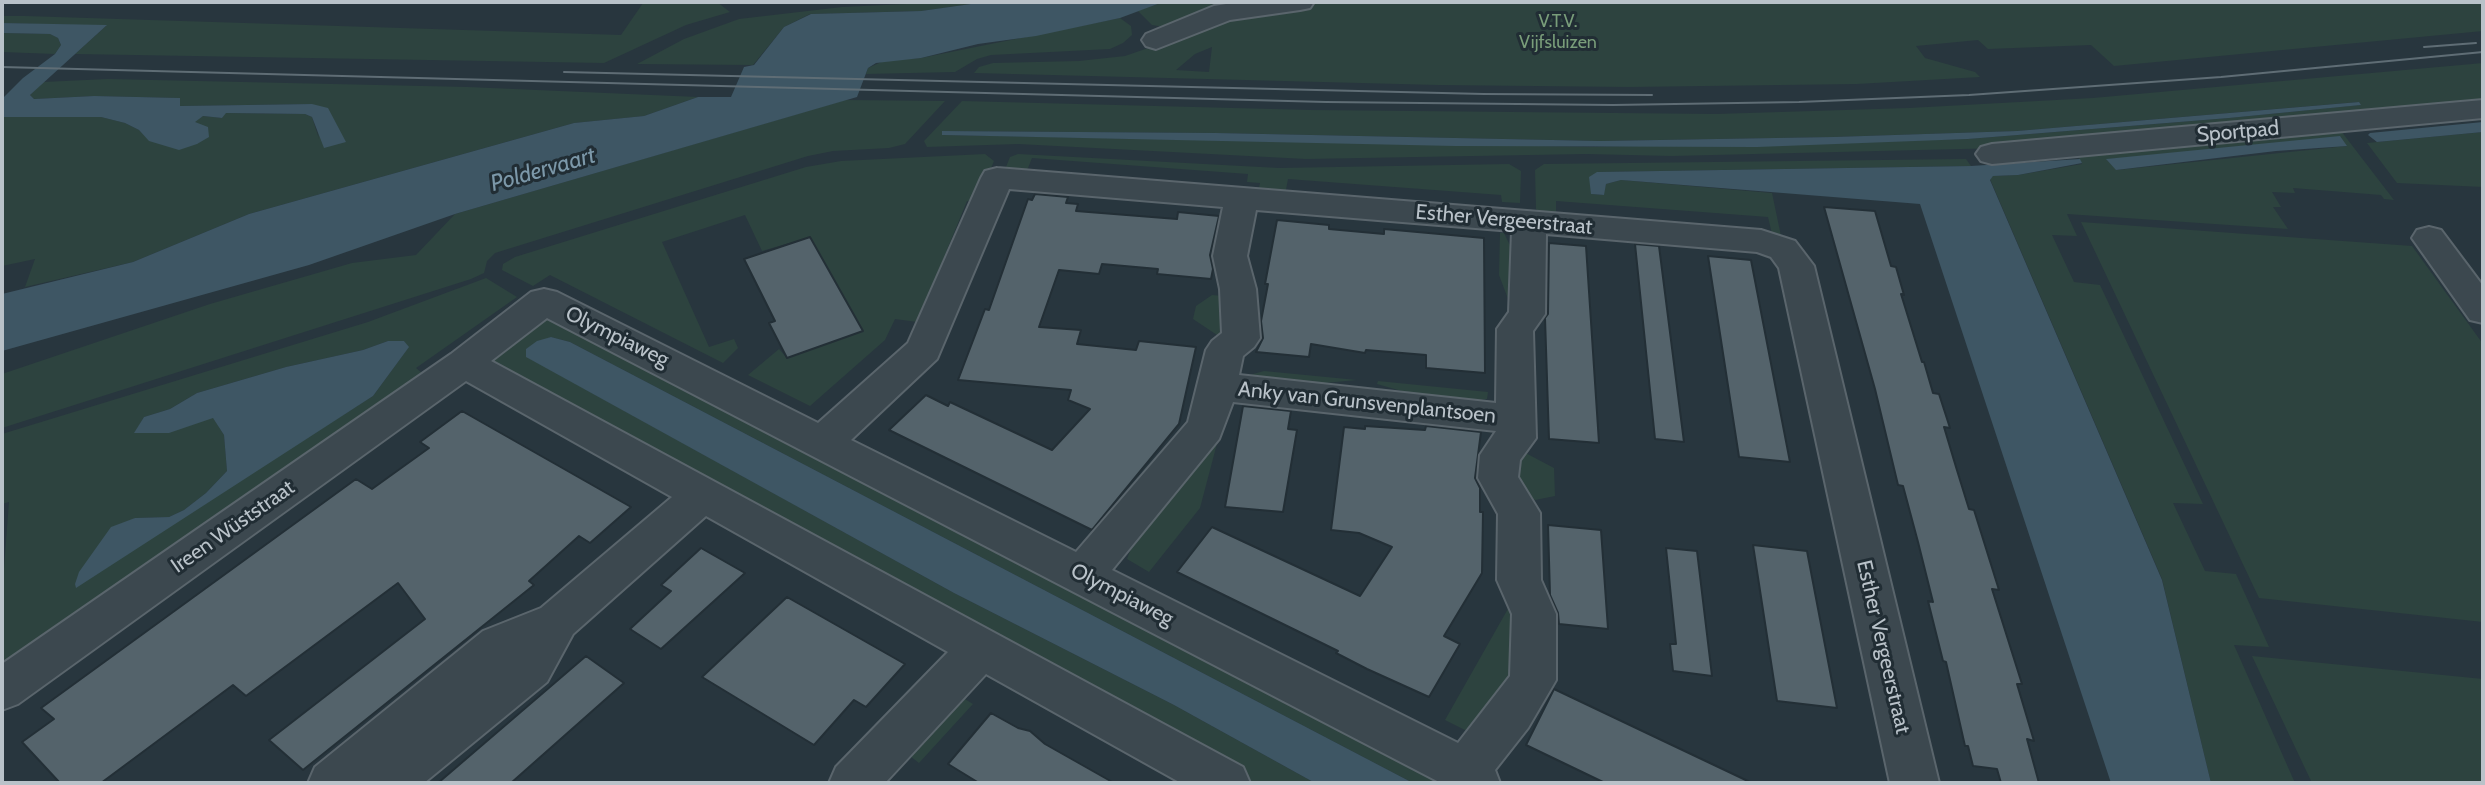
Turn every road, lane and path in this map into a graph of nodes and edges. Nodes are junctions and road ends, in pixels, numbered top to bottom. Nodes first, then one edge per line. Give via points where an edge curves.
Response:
1 (1300, 2) edge
2 (1156, 40) dead end
3 (2483, 108) edge
4 (1992, 154) dead end
5 (1242, 198) junction
6 (1529, 222) junction
7 (2429, 238) dead end
8 (2483, 312) edge
9 (464, 363) junction
10 (1217, 387) junction
11 (1516, 419) junction
12 (823, 442) junction
13 (704, 495) junction
14 (1083, 575) junction
15 (557, 621) junction
16 (982, 647) junction
17 (2, 690) edge
18 (1470, 777) edge
19 (332, 783) edge
20 (388, 783) edge
21 (853, 783) edge
22 (1226, 783) edge
23 (1914, 783) edge

1 - 2 street via 1224,12
3 - 4 street, Sportpad
5 - 6 street, Esther Vergeerstraat
5 - 10 street via 1230,256 1238,289 1241,338 1225,350
5 - 12 street, Esther Vergeerstraat via 997,178 924,350
6 - 11 street via 1527,314 1516,329
6 - 23 street, Esther Vergeerstraat via 1761,241 1783,249 1796,266
7 - 8 street
9 - 12 street, Olympiaweg via 544,301
9 - 13 street
9 - 17 street, Ireen Wüststraat
10 - 11 street, Anky van Grunsvenplantsoen
10 - 14 street via 1205,429
11 - 18 street via 1517,438 1500,455 1498,478 1519,513 1519,580 1534,614 1532,680
12 - 14 street, Olympiaweg
13 - 15 street
13 - 16 street
14 - 18 street, Olympiaweg
15 - 19 street via 499,645
15 - 20 street via 531,667
16 - 21 street
16 - 22 street

